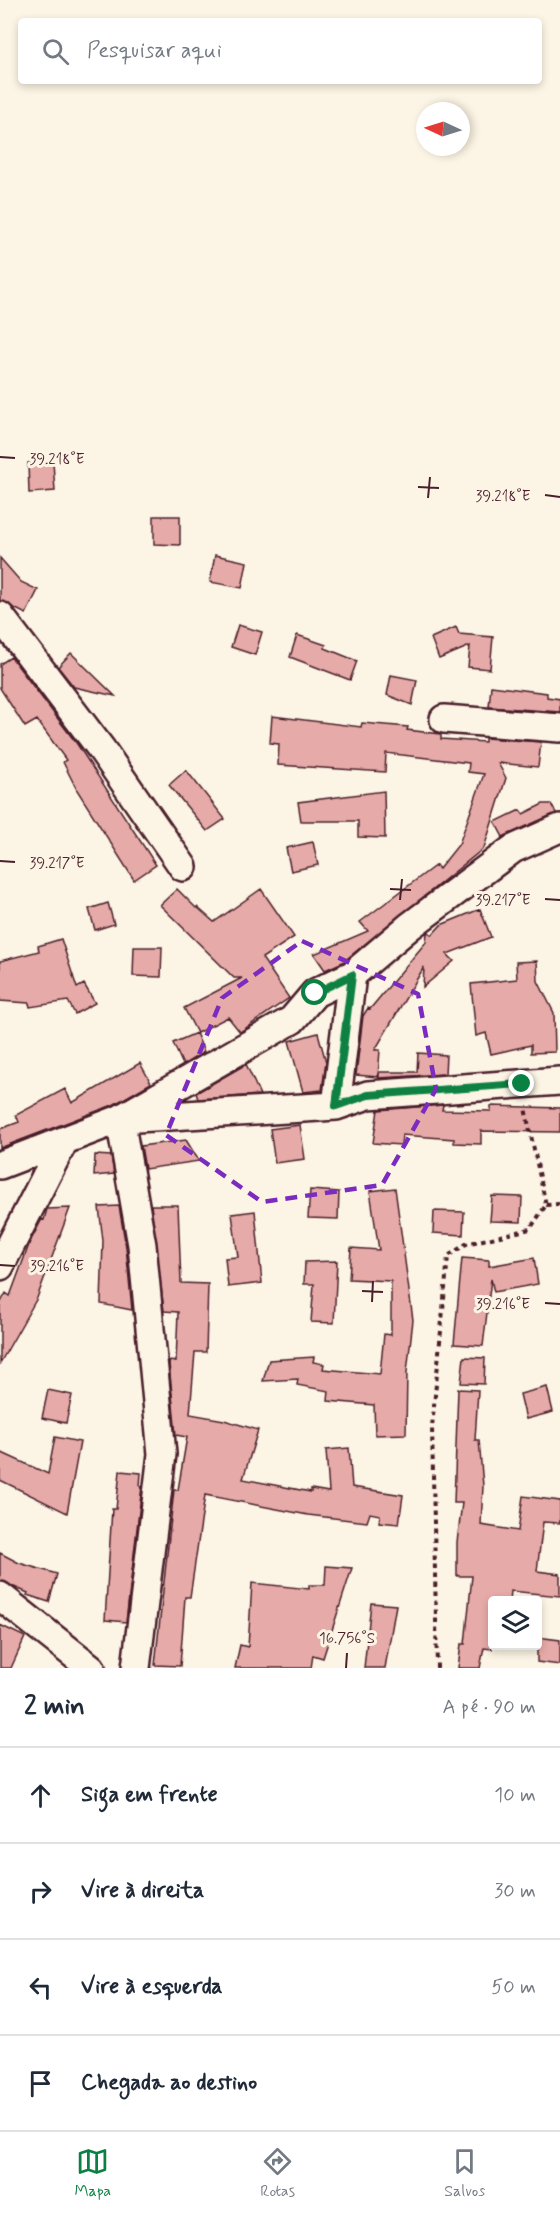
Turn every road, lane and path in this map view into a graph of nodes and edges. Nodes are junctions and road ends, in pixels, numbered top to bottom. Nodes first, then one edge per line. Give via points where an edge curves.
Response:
1 (0, 616) edge
2 (444, 719) dead end
3 (560, 728) edge
4 (560, 828) edge
5 (183, 867) dead end
6 (352, 975) junction
7 (560, 1081) edge
8 (522, 1084) junction
9 (336, 1106) junction
10 (120, 1119) junction
11 (64, 1141) junction
12 (0, 1165) edge
13 (560, 1204) edge
14 (546, 1205) junction
15 (0, 1266) edge
16 (0, 1596) edge
17 (91, 1668) edge
18 (136, 1668) edge
19 (437, 1668) edge

1 - 5 street via 102,750
2 - 3 street
4 - 6 street via 513,849
6 - 9 street
6 - 10 street via 315,993 292,1020
7 - 8 street
8 - 9 street via 368,1095
8 - 14 path
9 - 10 street
10 - 11 street
10 - 18 street via 142,1245 162,1454
11 - 12 street
11 - 15 street
13 - 14 path
14 - 19 path via 530,1229 466,1244 448,1256 432,1427
16 - 17 street

